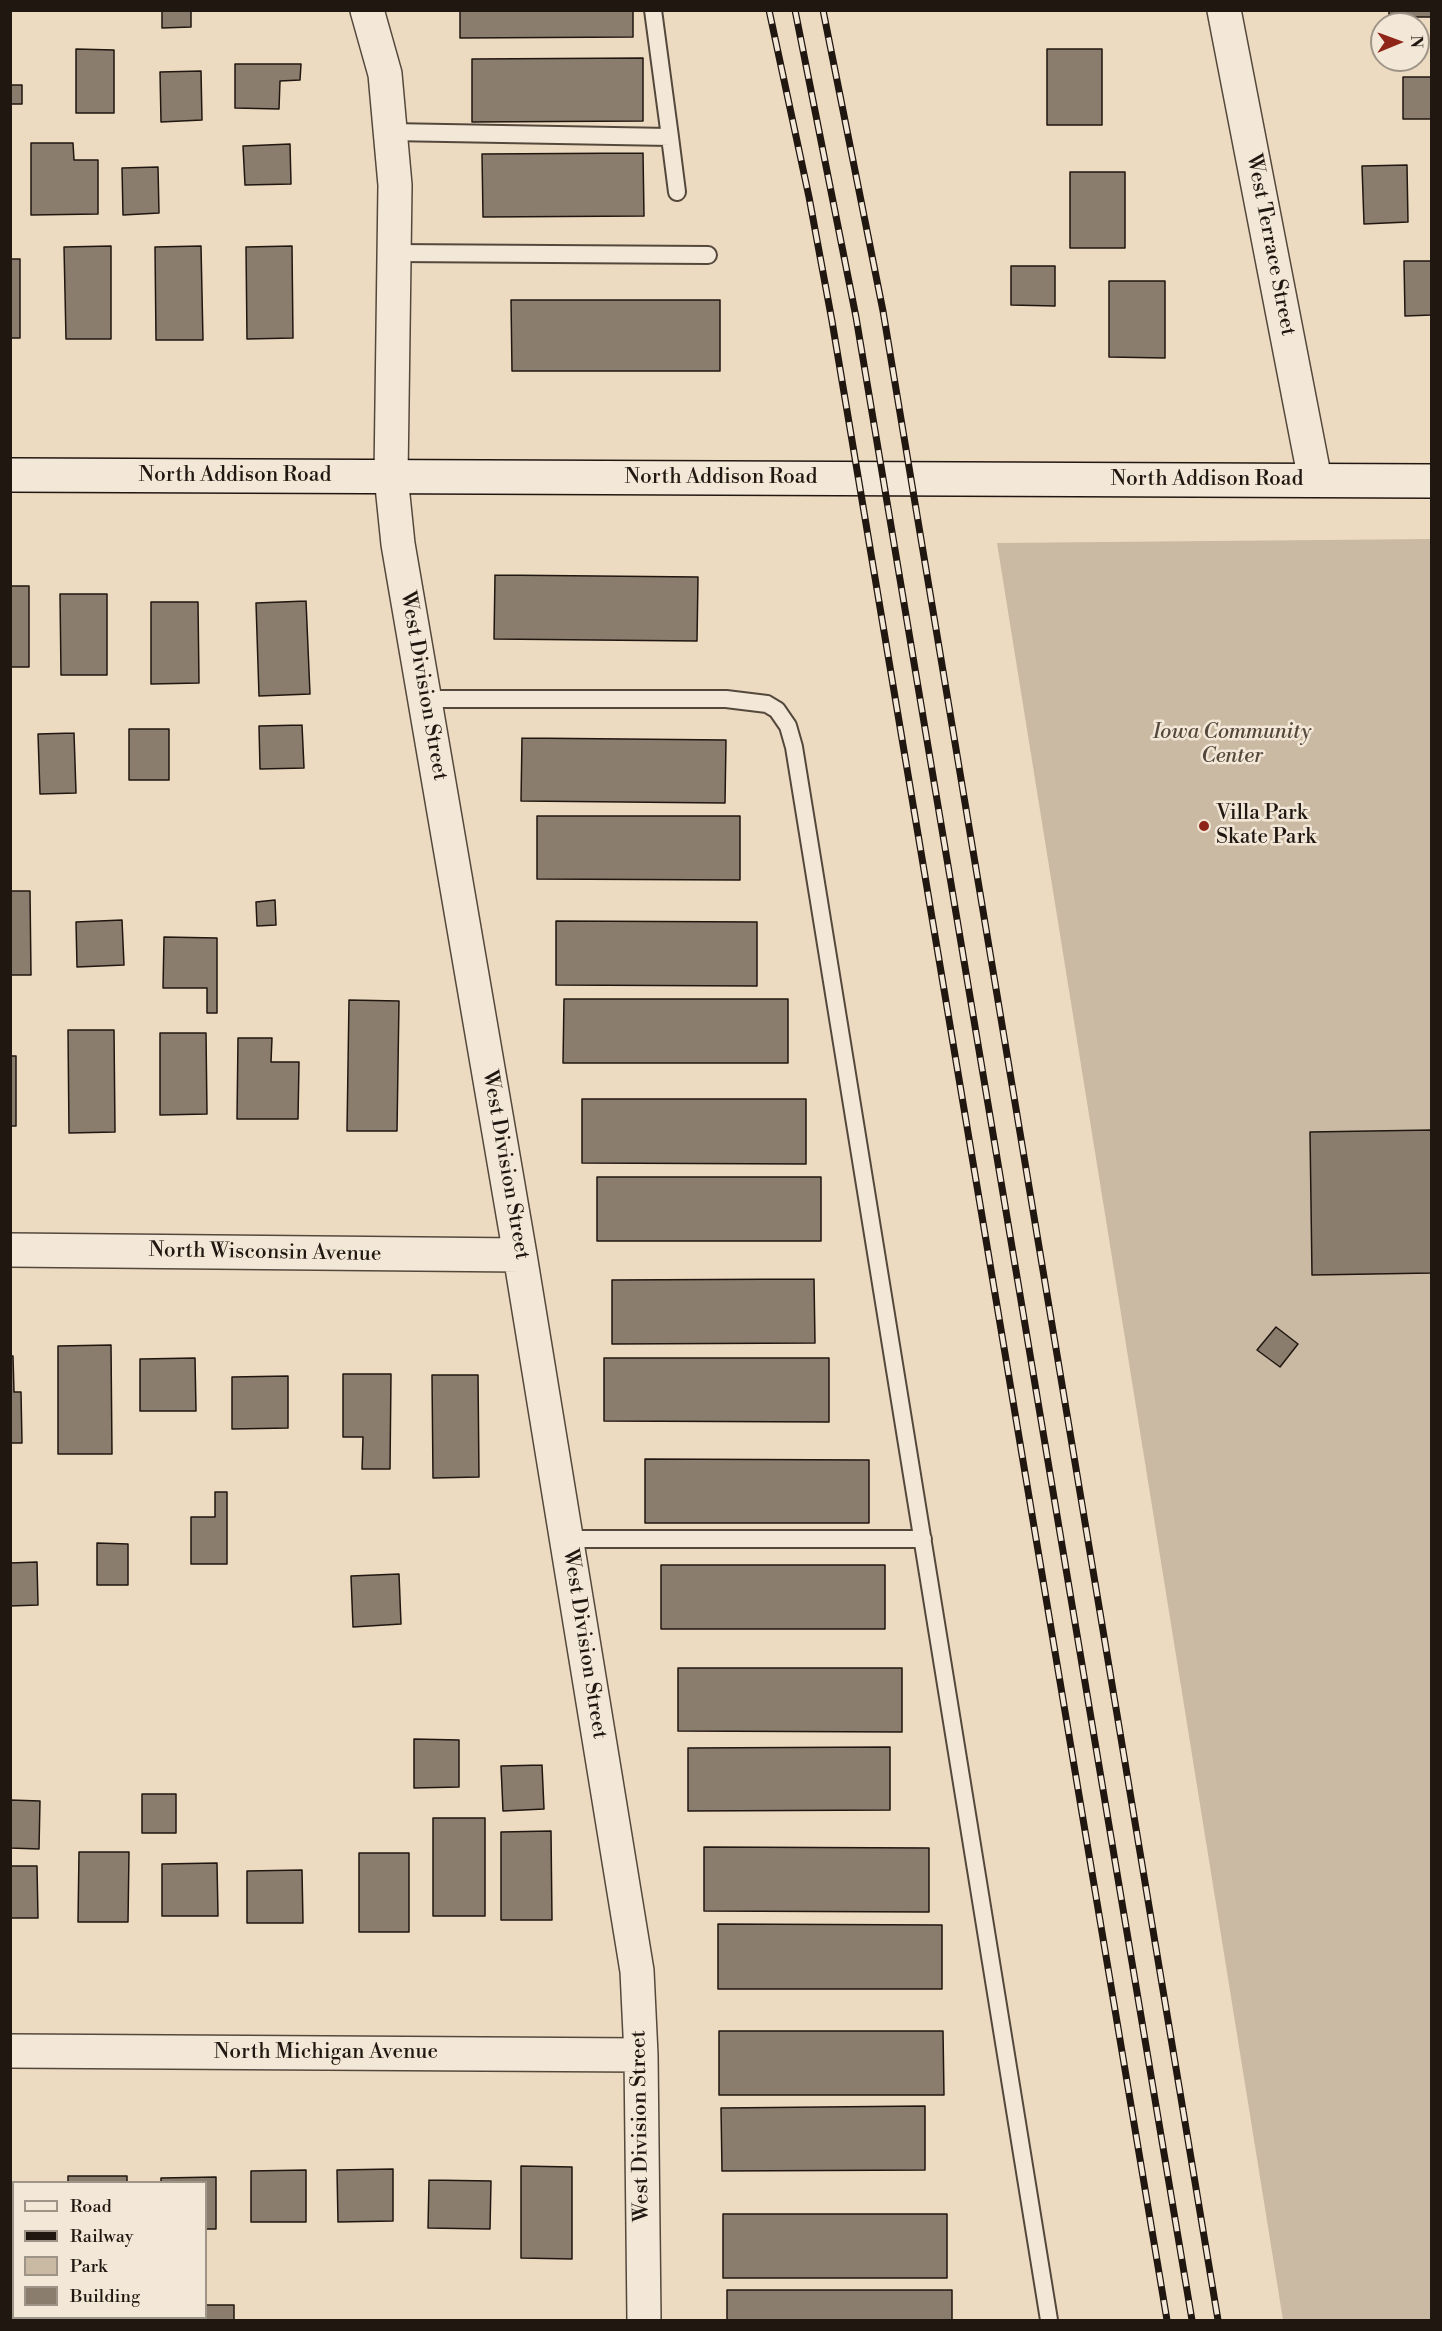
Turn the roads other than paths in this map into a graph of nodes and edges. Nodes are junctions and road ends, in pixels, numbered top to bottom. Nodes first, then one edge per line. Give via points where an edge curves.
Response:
1 (367, 10) edge
2 (653, 10) edge
3 (1224, 10) edge
4 (390, 132) junction
5 (670, 137) junction
6 (677, 192) dead end
7 (394, 253) junction
8 (708, 255) dead end
9 (10, 475) edge
10 (391, 476) junction
11 (1315, 480) junction
12 (1431, 481) edge
13 (425, 699) junction
14 (10, 1250) edge
15 (520, 1255) junction
16 (566, 1539) junction
17 (923, 1539) junction
18 (10, 2051) edge
19 (641, 2055) junction
20 (644, 2320) edge
21 (1049, 2320) edge

1 - 4 street, West Division Street via 385,74
2 - 5 lane
3 - 11 street, West Terrace Street
4 - 5 lane
4 - 7 street, West Division Street via 395,185
5 - 6 lane
7 - 8 lane
7 - 10 street, West Division Street
9 - 10 street, North Addison Road
10 - 11 street, North Addison Road
10 - 13 street, West Division Street via 398,544
11 - 12 street, North Addison Road
13 - 15 street, West Division Street
13 - 17 lane via 726,699 767,704 777,710 788,726
14 - 15 street, North Wisconsin Avenue
15 - 16 street, West Division Street
16 - 17 lane
16 - 19 street, West Division Street via 637,1971
17 - 21 lane
18 - 19 street, North Michigan Avenue
19 - 20 street, West Division Street

